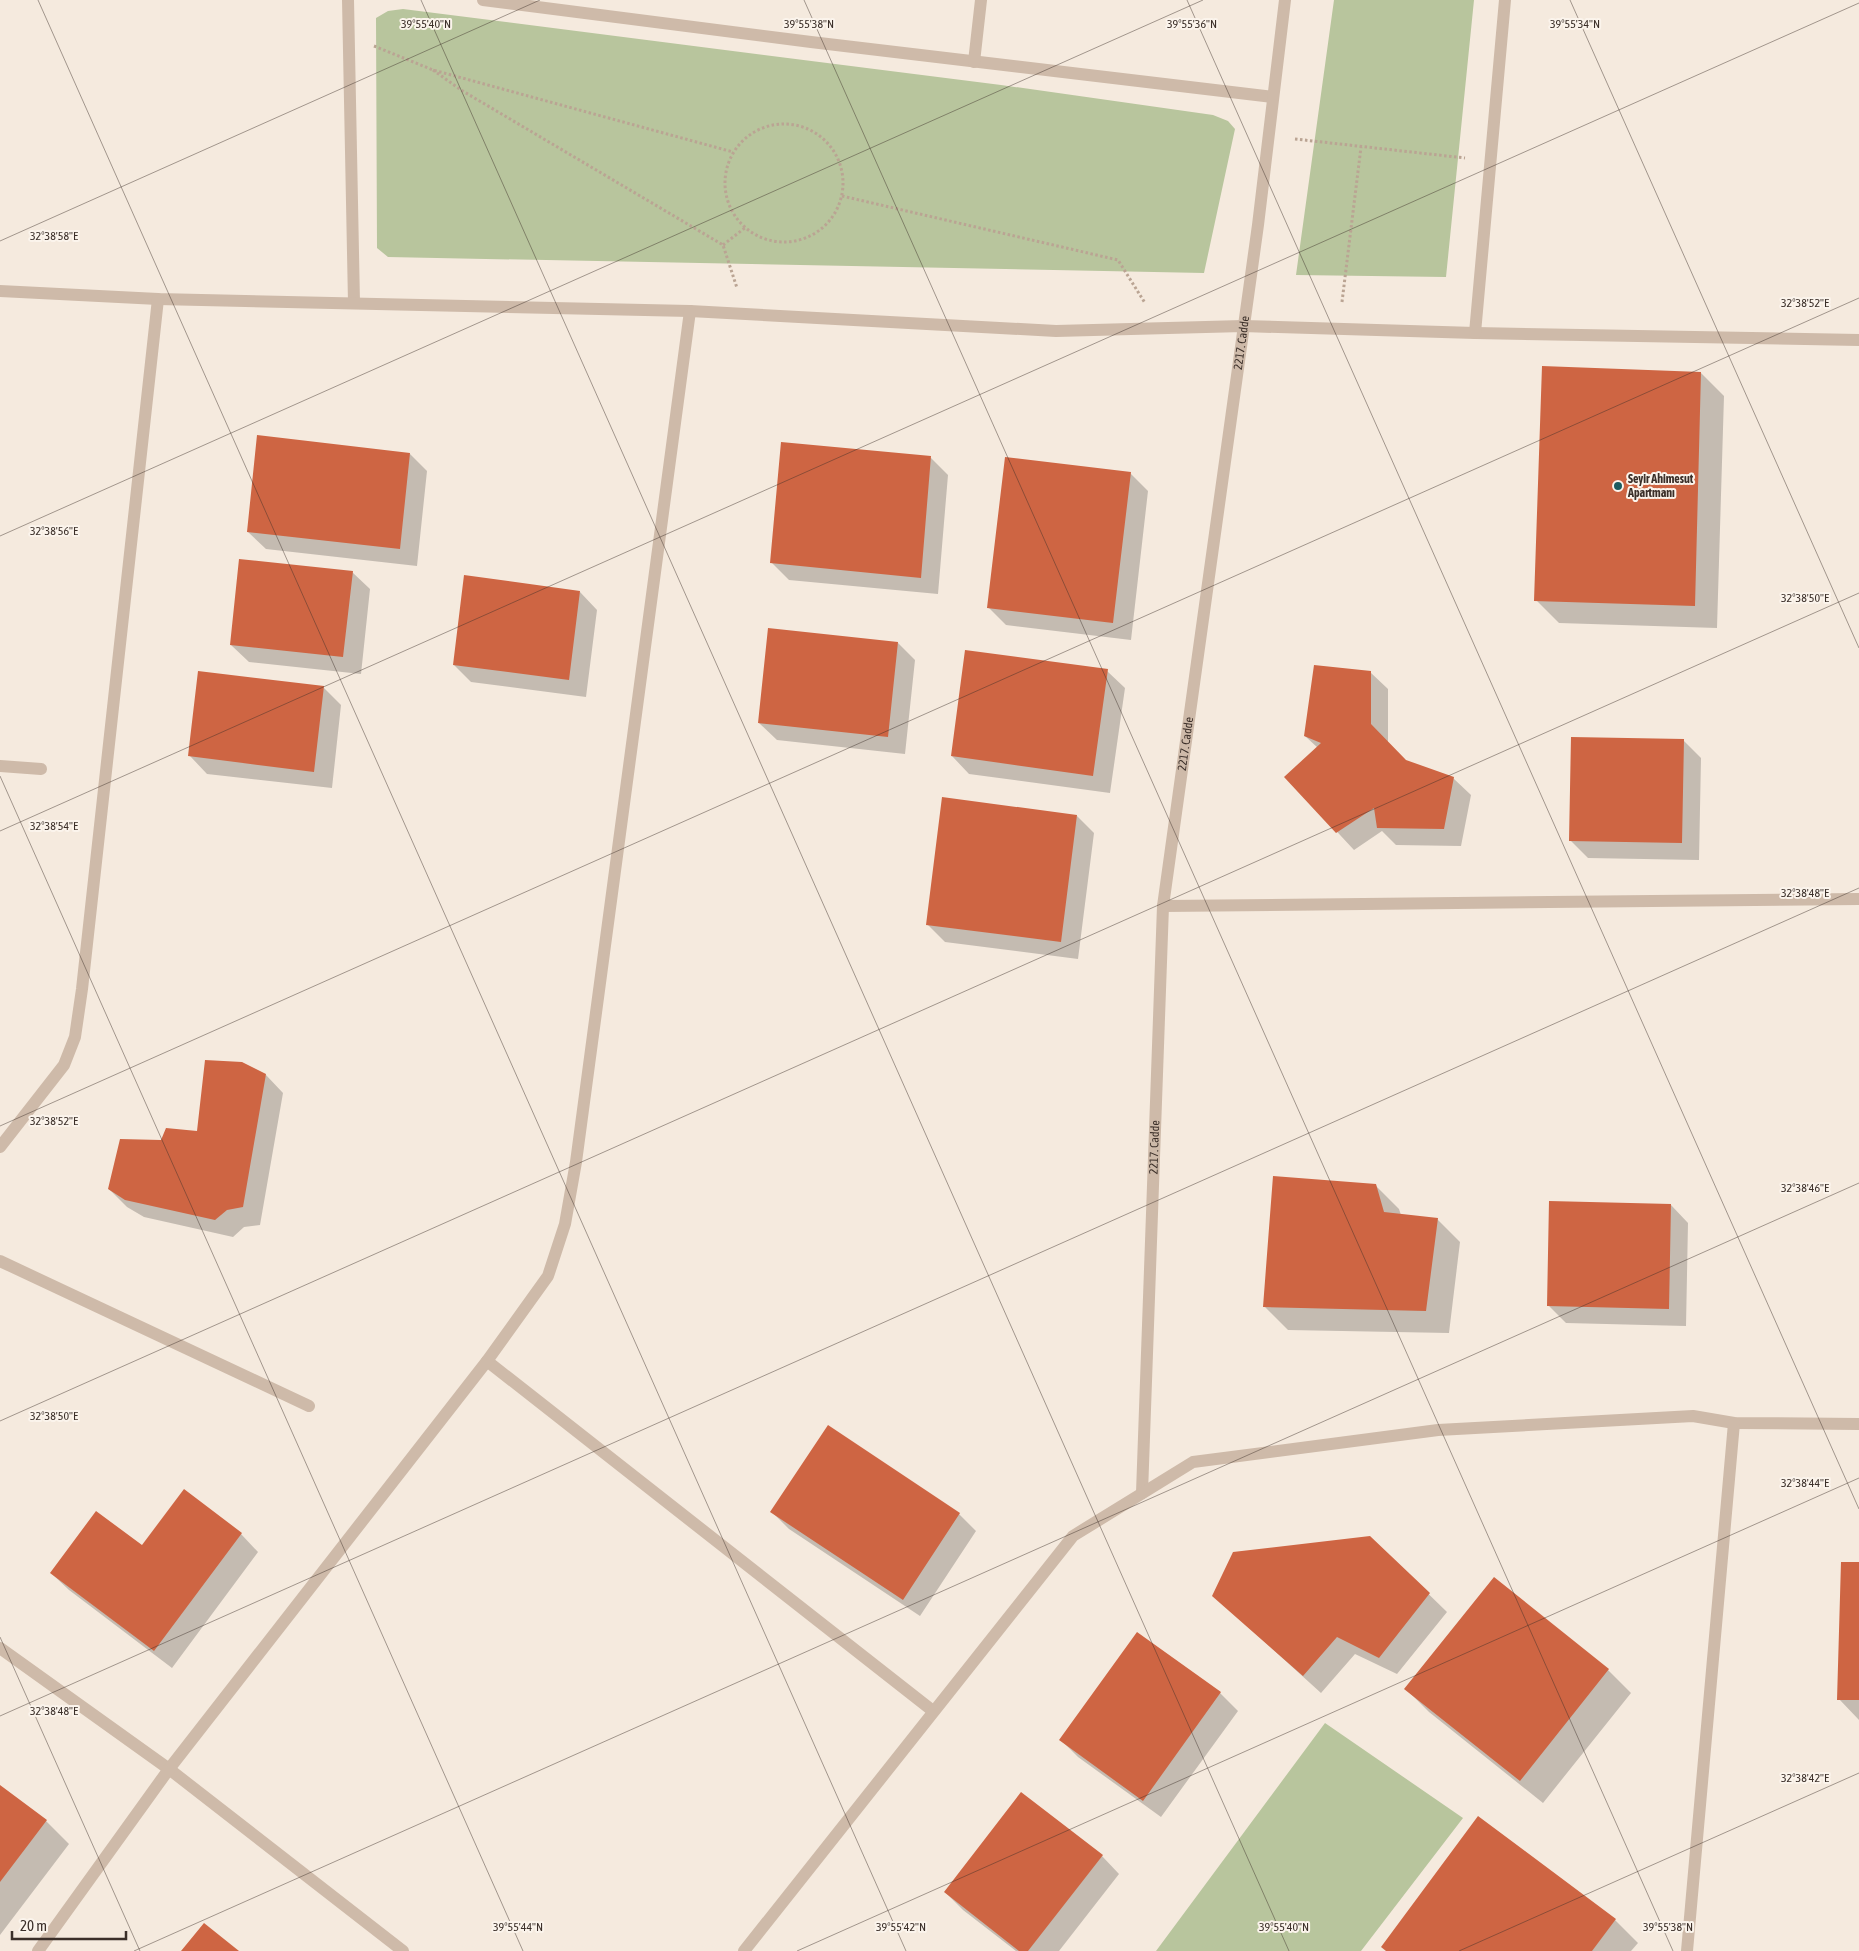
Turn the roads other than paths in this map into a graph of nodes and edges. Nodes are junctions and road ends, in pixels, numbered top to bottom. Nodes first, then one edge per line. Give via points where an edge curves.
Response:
1 (348, 0) edge
2 (483, 0) edge
3 (981, 0) edge
4 (1285, 0) edge
5 (1505, 0) edge
6 (974, 62) junction
7 (1273, 97) junction
8 (0, 291) edge
9 (158, 299) junction
10 (354, 303) junction
11 (690, 311) junction
12 (1243, 326) junction
13 (1475, 333) junction
14 (1859, 340) edge
15 (0, 766) edge
16 (41, 770) dead end
17 (1859, 899) edge
18 (1162, 906) junction
19 (0, 1147) edge
20 (0, 1261) edge
21 (487, 1361) junction
22 (309, 1406) dead end
23 (1734, 1423) junction
24 (1859, 1424) edge
25 (1142, 1493) junction
26 (0, 1648) edge
27 (933, 1711) junction
28 (170, 1769) junction
29 (38, 1951) edge
30 (403, 1951) edge
31 (744, 1951) edge
32 (1687, 1951) edge

1 - 10 street
2 - 6 street
3 - 6 street
4 - 7 street, 2217. Cadde
5 - 13 street
6 - 7 street
7 - 12 street, 2217. Cadde
8 - 9 street
9 - 10 street
9 - 19 street via 75,1037 64,1065
10 - 11 street
11 - 12 street via 1056,331
11 - 21 street via 579,1142 565,1224 548,1276
12 - 13 street
12 - 18 street, 2217. Cadde
13 - 14 street
15 - 16 street
17 - 18 street
18 - 25 street, 2217. Cadde
20 - 22 street
21 - 27 street
21 - 28 street
23 - 24 street
23 - 25 street via 1693,1416 1438,1430 1193,1462
23 - 32 street
25 - 27 street via 1073,1536
26 - 28 street
27 - 31 street
28 - 29 street
28 - 30 street

